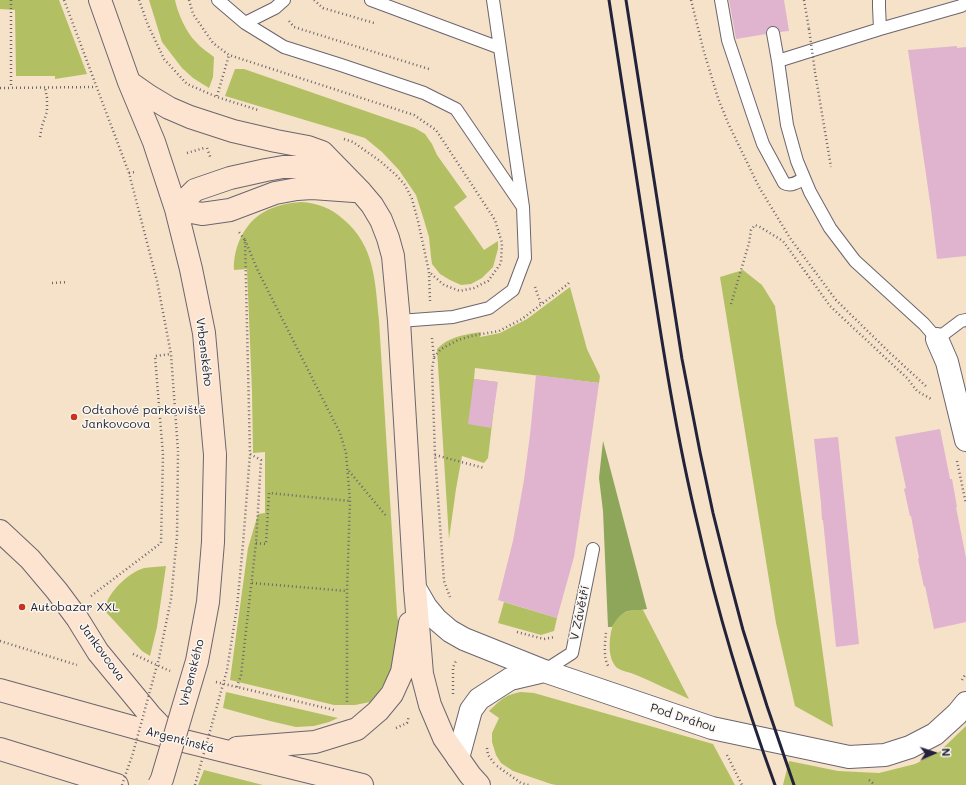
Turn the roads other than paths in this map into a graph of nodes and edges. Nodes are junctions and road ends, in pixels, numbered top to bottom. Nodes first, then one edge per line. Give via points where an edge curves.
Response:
1 (100, 0) edge
2 (218, 0) edge
3 (371, 0) edge
4 (493, 0) edge
5 (721, 0) edge
6 (879, 0) edge
7 (966, 2) edge
8 (280, 4) edge
9 (245, 23) junction
10 (880, 29) junction
11 (773, 33) dead end
12 (500, 48) junction
13 (778, 62) junction
14 (129, 82) junction
15 (804, 178) junction
16 (361, 192) junction
17 (523, 207) junction
18 (176, 209) junction
19 (966, 320) edge
20 (399, 321) junction
21 (937, 339) junction
22 (966, 440) edge
23 (0, 531) edge
24 (593, 549) dead end
25 (415, 588) junction
26 (544, 671) junction
27 (0, 690) edge
28 (966, 703) edge
29 (172, 738) junction
30 (0, 749) edge
31 (216, 749) junction
32 (458, 758) junction
33 (117, 785) edge
34 (159, 785) edge
35 (362, 785) edge
36 (479, 785) edge

1 - 14 main road, Vrbenského
2 - 9 lane
3 - 12 lane
4 - 12 lane
5 - 15 lane via 728,40 764,144 784,183 791,185
6 - 10 lane
7 - 10 lane via 961,6
8 - 9 lane
9 - 17 lane via 284,47 424,93 456,109
10 - 13 lane
11 - 13 lane
12 - 17 lane
13 - 15 lane via 787,125
14 - 16 main road via 169,108 190,117 322,152
14 - 18 main road, Vrbenského via 156,148
15 - 21 lane via 830,228 855,260
16 - 18 main road via 297,189 275,193 230,210 202,214
16 - 18 main road via 329,174 314,169 283,167 230,178 195,190
16 - 20 main road via 381,220 388,238 393,256
17 - 20 lane via 525,258 513,290 489,308 453,317
18 - 34 main road, Vrbenského, bridge via 204,333 215,455 213,542 208,602 197,661
19 - 21 lane
20 - 25 main road
21 - 22 street via 947,362
23 - 29 main road, Jankovcova via 30,559 58,591 98,652
24 - 26 lane, V Závětří via 572,652
25 - 26 street, Pod Dráhou via 426,607 450,631
25 - 31 main road via 402,672 392,694 378,712 358,729 315,742
25 - 32 main road via 424,682 430,705 444,738
26 - 28 street, Pod Dráhou via 712,728 849,757 885,755 910,747 935,734
26 - 32 street, V Závětří via 510,679 479,699 471,710
27 - 29 main road, Argentinská
29 - 31 main road, Argentinská
30 - 33 main road
31 - 35 main road, Argentinská
32 - 36 main road

